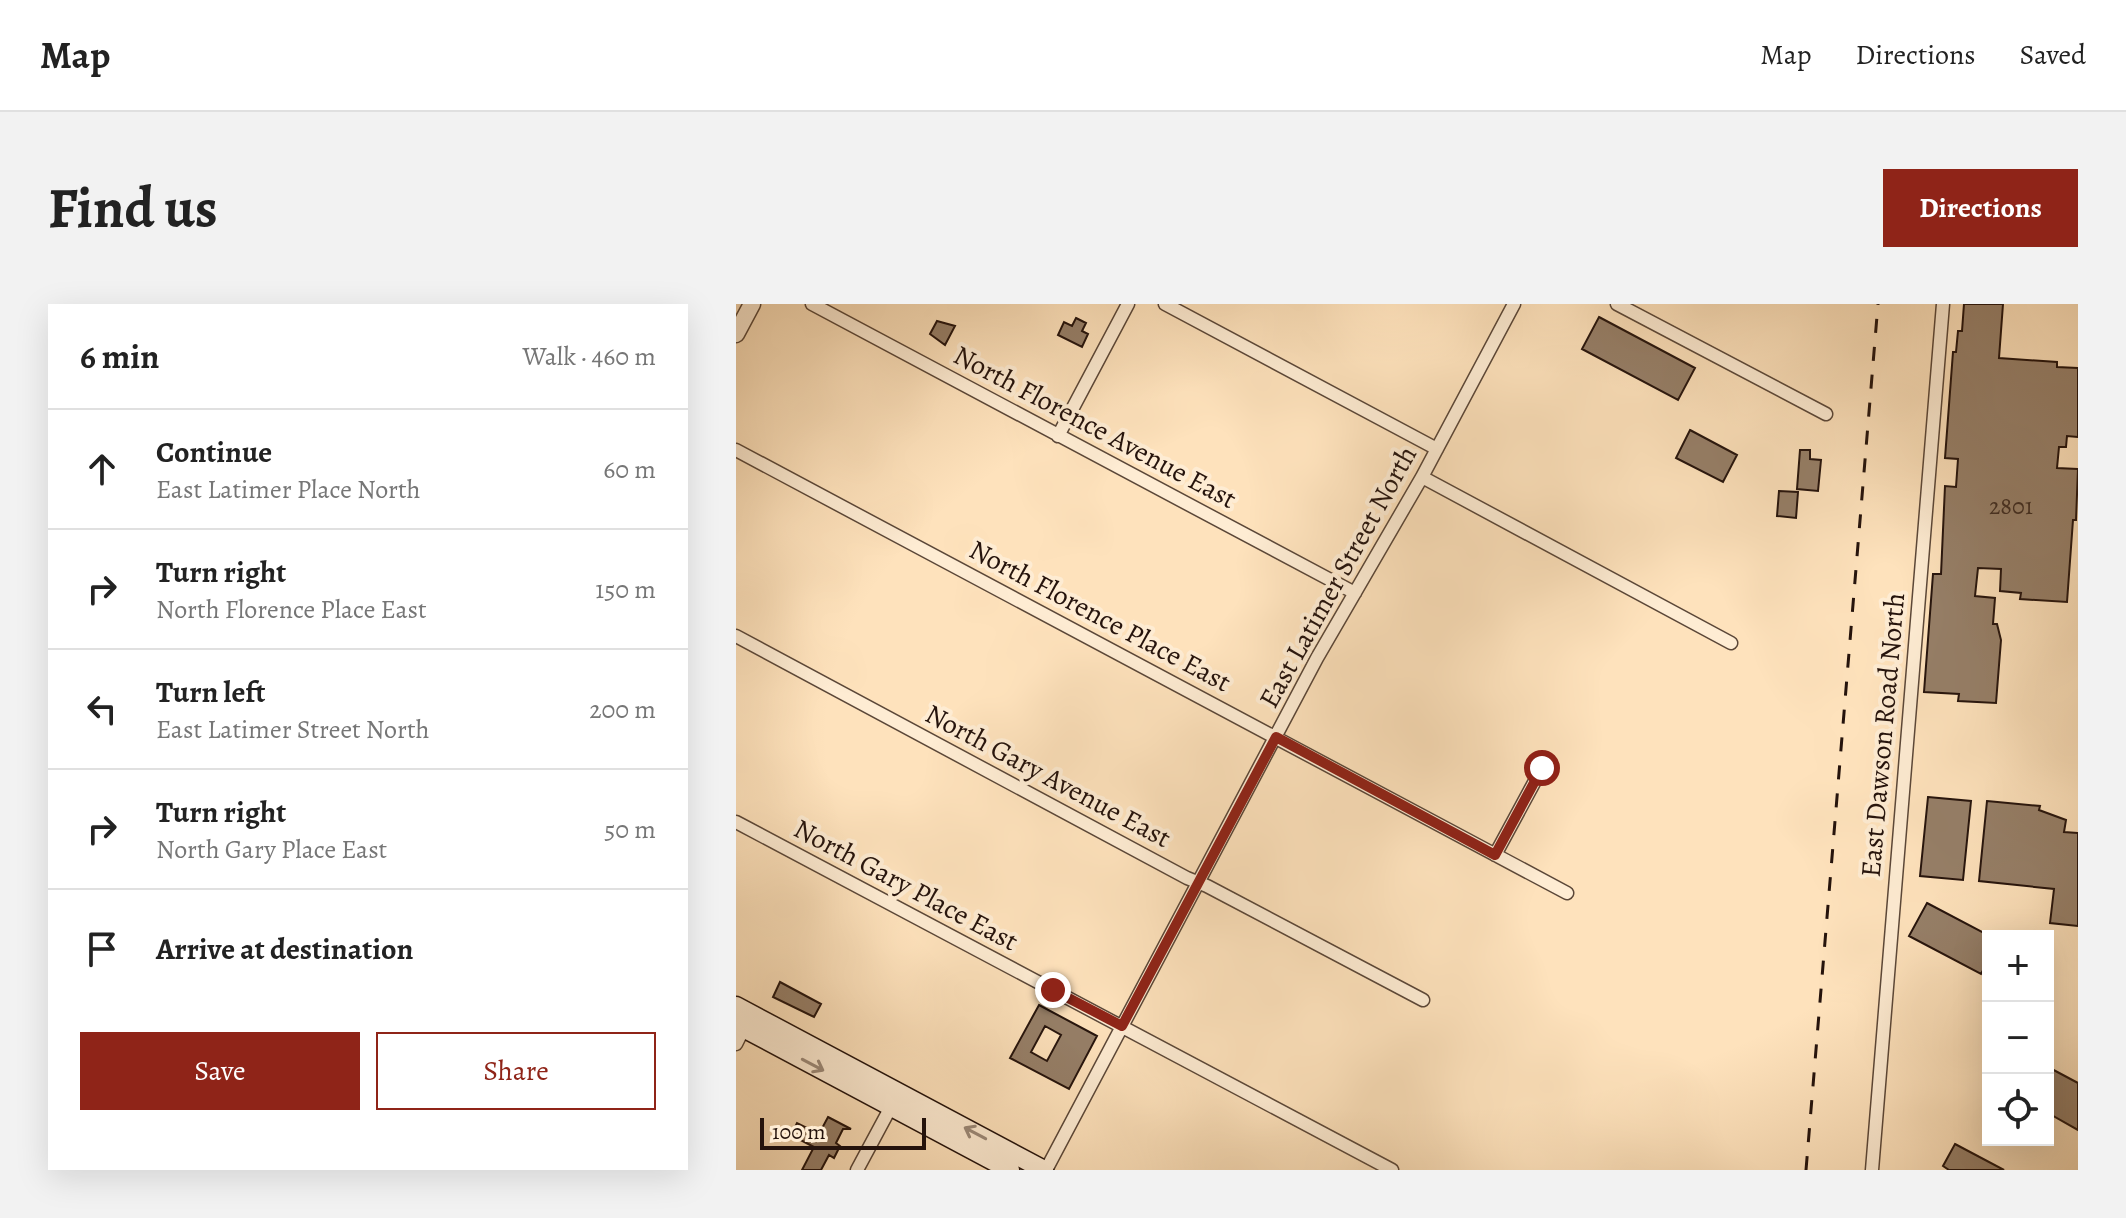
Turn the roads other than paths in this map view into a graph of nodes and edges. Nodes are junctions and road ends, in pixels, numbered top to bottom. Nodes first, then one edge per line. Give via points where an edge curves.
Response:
1 (752, 304) edge
2 (812, 304) edge
3 (1128, 304) edge
4 (1165, 304) edge
5 (1617, 304) edge
6 (1943, 304) edge
7 (1508, 306) edge
8 (736, 334) edge
9 (1826, 414) dead end
10 (1058, 436) junction
11 (1437, 449) junction
12 (736, 450) edge
13 (1422, 477) junction
14 (1355, 593) junction
15 (736, 636) edge
16 (1731, 643) dead end
17 (1276, 737) junction
18 (1542, 768) dead end
19 (736, 822) edge
20 (1495, 855) junction
21 (1198, 882) junction
22 (1567, 893) dead end
23 (1423, 1000) dead end
24 (741, 1023) edge
25 (1122, 1026) junction
26 (895, 1100) junction
27 (857, 1170) edge
28 (1010, 1170) edge
29 (1045, 1170) edge
30 (1392, 1170) edge
31 (1872, 1170) edge

1 - 8 street
2 - 10 street, North Florence Avenue East
3 - 10 street
4 - 11 street
5 - 9 street
6 - 31 street, East Dawson Road North
7 - 11 street, East Latimer Street North
10 - 14 street, North Florence Avenue East
11 - 13 street, East Latimer Street North
12 - 17 street, North Florence Place East
13 - 14 street, East Latimer Street North
13 - 16 street
14 - 17 street, East Latimer Street North
15 - 21 street, North Gary Avenue East
17 - 20 street, North Florence Place East
17 - 21 street, East Latimer Street North
18 - 20 street
19 - 25 street, North Gary Place East
20 - 22 street, North Florence Place East
21 - 23 street, North Gary Avenue East
21 - 25 street, East Latimer Street North
24 - 26 main road
25 - 29 street, East Latimer Street North
25 - 30 street, North Gary Place East
26 - 27 street
26 - 28 main road
29 -> 26 main road

